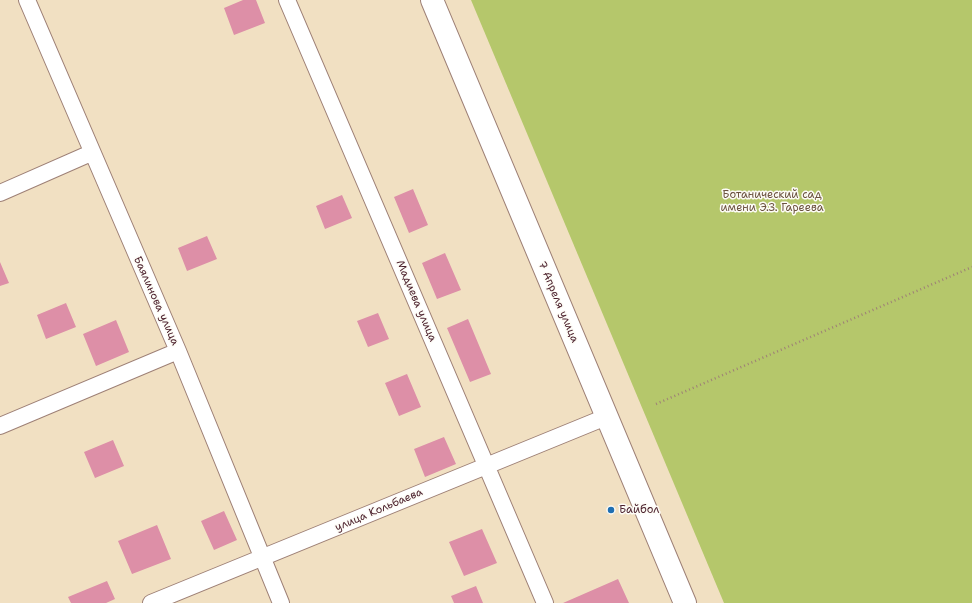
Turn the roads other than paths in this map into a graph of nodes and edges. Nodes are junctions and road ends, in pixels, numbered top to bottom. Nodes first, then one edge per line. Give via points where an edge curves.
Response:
1 (27, 0) edge
2 (287, 0) edge
3 (432, 0) edge
4 (91, 153) junction
5 (0, 193) edge
6 (178, 351) junction
7 (606, 417) junction
8 (0, 426) edge
9 (486, 465) junction
10 (263, 558) junction
11 (151, 603) edge
12 (281, 603) edge
13 (545, 603) edge
14 (685, 603) edge

1 - 4 street, Баялинова улица
2 - 9 street, Мадиева улица
3 - 7 main road, 7 Апреля улица
4 - 5 street
4 - 6 street, Баялинова улица
6 - 8 street
6 - 10 street, Баялинова улица
7 - 9 street, улица Кольбаева
7 - 14 main road, 7 Апреля улица
9 - 10 street, улица Кольбаева
9 - 13 street, Мадиева улица
10 - 11 street, улица Кольбаева
10 - 12 street, Баялинова улица

